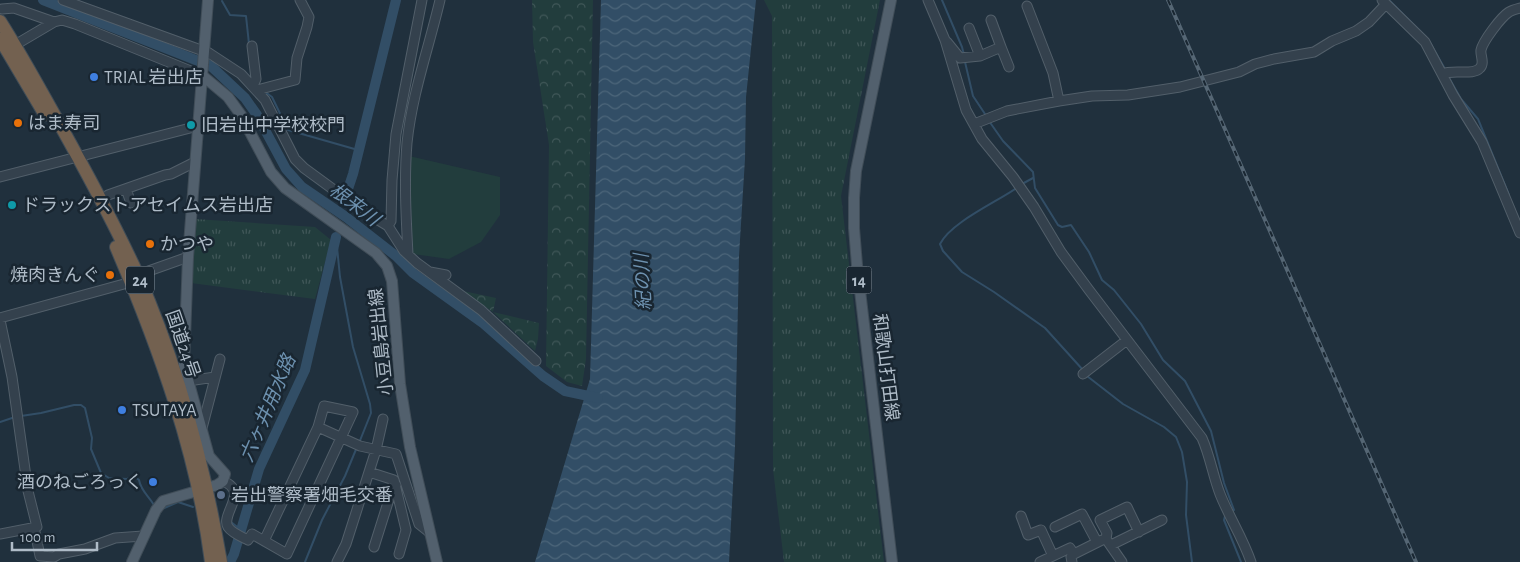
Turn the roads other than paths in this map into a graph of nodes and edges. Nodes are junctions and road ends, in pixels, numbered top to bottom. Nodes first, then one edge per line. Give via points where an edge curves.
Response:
1 (63, 0) edge
2 (208, 0) edge
3 (300, 0) edge
4 (422, 0) edge
5 (440, 0) edge
6 (891, 0) edge
7 (928, 0) edge
8 (1384, 2) edge
9 (1027, 6) dead end
10 (1520, 8) edge
11 (1, 15) edge
12 (991, 20) dead end
13 (54, 22) junction
14 (969, 28) dead end
15 (0, 39) edge
16 (945, 40) junction
17 (15, 45) junction
18 (252, 46) dead end
19 (1001, 47) junction
20 (204, 54) junction
21 (980, 56) junction
22 (1009, 67) dead end
23 (203, 73) junction
24 (1442, 74) junction
25 (255, 88) junction
26 (1060, 101) junction
27 (977, 123) junction
28 (198, 126) junction
29 (74, 157) junction
30 (195, 162) junction
31 (0, 177) edge
32 (126, 189) junction
33 (108, 195) dead end
34 (131, 203) dead end
35 (388, 226) junction
36 (1520, 233) edge
37 (408, 254) junction
38 (188, 258) junction
39 (430, 272) junction
40 (446, 275) dead end
41 (134, 279) junction
42 (0, 319) edge
43 (1127, 340) junction
44 (220, 359) dead end
45 (536, 361) dead end
46 (1083, 374) dead end
47 (216, 377) junction
48 (188, 381) junction
49 (383, 419) dead end
50 (318, 427) junction
51 (202, 428) junction
52 (342, 437) junction
53 (376, 450) junction
54 (369, 472) junction
55 (223, 481) junction
56 (396, 485) junction
57 (202, 488) junction
58 (1021, 516) dead end
59 (1162, 520) dead end
60 (34, 527) junction
61 (1055, 527) dead end
62 (430, 532) junction
63 (1139, 532) junction
64 (0, 534) edge
65 (143, 536) junction
66 (264, 541) junction
67 (1097, 542) junction
68 (1109, 542) junction
69 (374, 547) dead end
70 (399, 554) dead end
71 (1053, 556) junction
72 (1073, 558) edge
73 (132, 562) edge
74 (211, 562) edge
75 (220, 562) edge
76 (337, 562) edge
77 (436, 562) edge
78 (892, 562) edge
79 (1040, 562) edge
80 (1122, 562) edge
81 (1251, 562) edge

1 - 20 street
2 - 20 main road
3 - 25 street via 308,17 295,80
4 - 35 street via 396,134 391,221
5 - 37 street via 407,141
6 - 78 main road, 和歌山打田線 / 14 via 860,150 854,228
7 - 16 street
8 - 24 street via 1425,42
8 - 26 street via 1369,22 1314,52 1274,58 1239,72 1180,86
9 - 26 street via 1053,73
10 - 24 street via 1504,16 1485,40 1480,51 1480,69
11 - 13 street via 14,8
11 - 17 highway, 国道24号 / 24
12 - 19 street
13 - 17 street
13 - 23 street via 62,20 75,24
14 - 21 street
15 - 29 highway, 国道24号 / 24
16 - 21 street via 960,58
16 - 27 street via 966,110
17 - 29 highway, 国道24号 / 24
18 - 25 street
19 - 21 street
19 - 22 street
20 - 23 main road
20 - 25 street via 241,74
23 - 28 main road
23 - 62 main road, 小豆島岩出線 via 241,115 271,172 285,188 376,253 387,266 392,281 400,384 410,447
24 - 36 street via 1482,142
25 - 35 street via 265,100 295,159 360,209
26 - 27 street via 1007,111
27 - 43 street via 982,139 1013,176 1061,252
28 - 29 street
28 - 30 main road
29 - 31 street
29 - 41 highway, 国道24号 / 24 via 116,229
30 - 32 street
30 - 38 main road
32 - 33 street
32 - 34 street
35 - 37 street
37 - 39 street
38 - 41 street
38 - 48 main road via 184,366
39 - 40 street
39 - 45 street via 481,310
41 - 42 street
41 - 57 highway, 国道24号 / 24 via 171,362 190,424
42 - 60 street via 12,377 28,491 37,527
43 - 46 street
43 - 81 street via 1202,438 1221,496
44 - 47 street
47 - 48 street
47 - 51 street
48 - 51 main road
49 - 53 street
50 - 52 street
50 - 52 street via 324,406 353,412
50 - 66 street
51 - 55 main road via 209,456 225,474
52 - 53 street
52 - 66 street via 287,554
53 - 54 street
53 - 62 street via 396,454 419,524
54 - 56 street via 394,480
54 - 76 street
55 - 57 main road
55 - 66 street via 234,492 227,525 248,540 252,534
56 - 69 street
56 - 70 street via 406,530
57 - 65 main road via 163,501
57 - 74 highway, 国道24号 / 24
57 - 75 highway, 国道24号 / 24
58 - 71 street via 1028,535 1041,530
59 - 63 street
60 - 64 street
60 - 65 street via 40,556 54,557 115,538
61 - 67 street via 1082,514
62 - 77 main road, 小豆島岩出線
63 - 68 street
63 - 68 street via 1127,507 1100,520
65 - 73 main road
67 - 68 street via 1104,539
67 - 72 street
68 - 80 street
71 - 72 street via 1070,548
71 - 79 street

